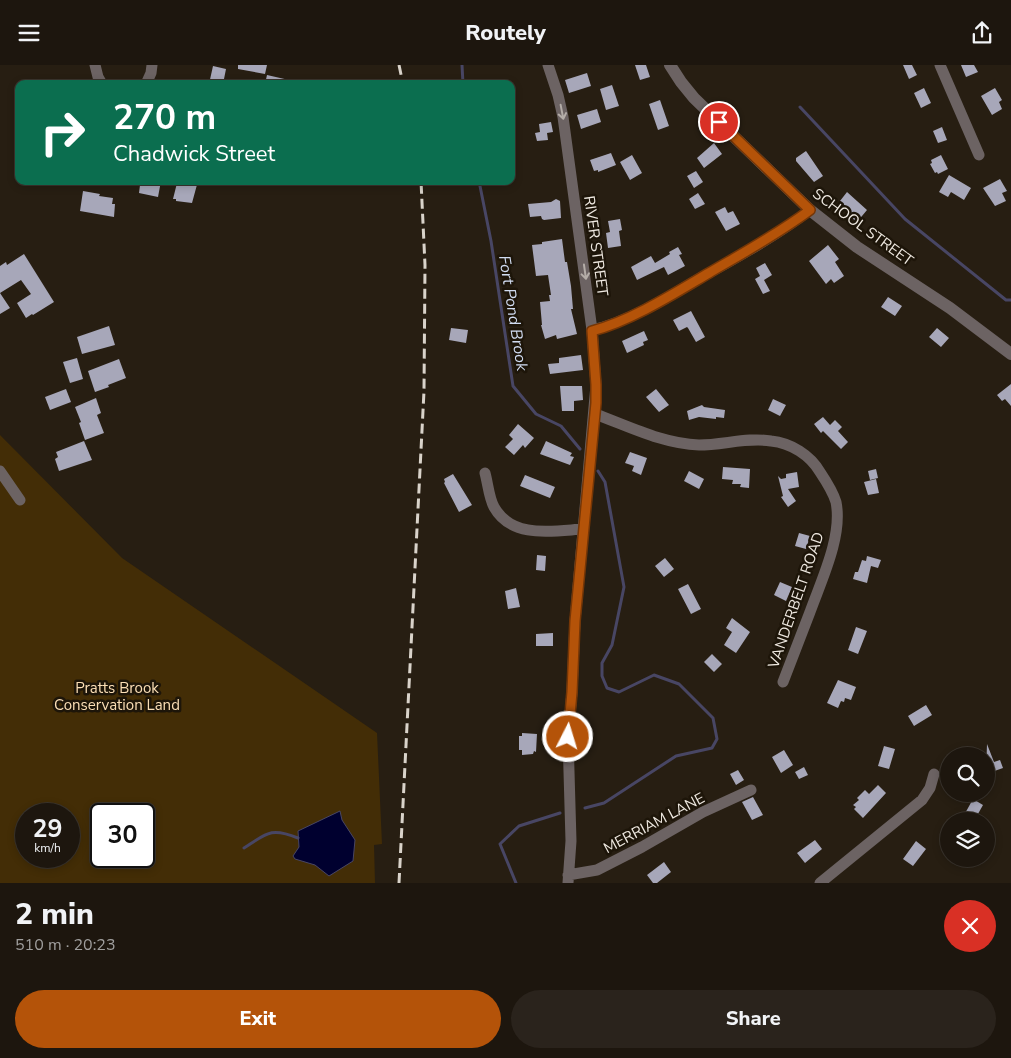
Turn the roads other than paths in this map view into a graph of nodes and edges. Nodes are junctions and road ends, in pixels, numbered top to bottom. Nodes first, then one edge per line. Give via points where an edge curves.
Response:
1 (96, 65) edge
2 (152, 65) edge
3 (548, 65) edge
4 (670, 65) edge
5 (940, 65) edge
6 (100, 80) edge
7 (148, 80) edge
8 (978, 155) dead end
9 (810, 210) junction
10 (592, 331) junction
11 (1011, 354) edge
12 (595, 414) junction
13 (0, 471) edge
14 (485, 473) dead end
15 (20, 501) dead end
16 (583, 529) junction
17 (783, 683) dead end
18 (934, 774) dead end
19 (751, 790) dead end
20 (568, 879) edge
21 (820, 883) edge

1 - 6 street
2 - 7 street
3 -> 10 street, RIVER STREET via 563,117
4 - 9 street, SCHOOL STREET via 694,97
5 - 8 street
9 - 10 street via 771,237 680,289 623,320
9 - 11 street, SCHOOL STREET
10 - 12 street, RIVER STREET
12 - 16 street, RIVER STREET
12 - 17 street, VANDERBELT ROAD via 681,443 706,445 770,440 784,443 816,464 836,502 835,537
13 - 15 street
14 - 16 street via 493,506 514,527 552,531
16 - 20 street, RIVER STREET via 568,737 571,841
18 - 21 street via 922,800
19 - 20 street, MERRIAM LANE via 703,812 597,870

